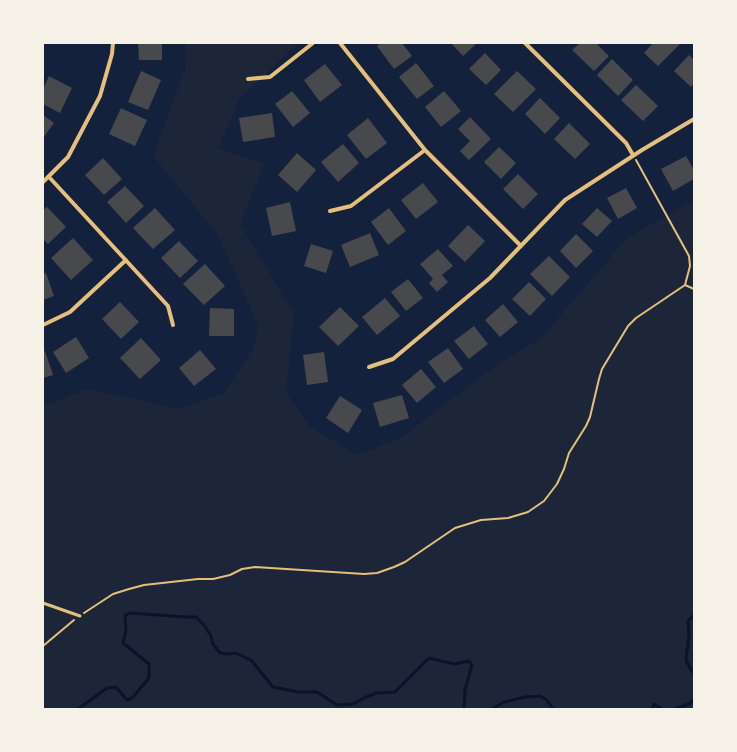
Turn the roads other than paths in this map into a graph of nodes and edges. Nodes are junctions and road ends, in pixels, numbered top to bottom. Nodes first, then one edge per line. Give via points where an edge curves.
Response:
1 (113, 43) edge
2 (313, 43) edge
3 (340, 43) edge
4 (525, 43) edge
5 (248, 79) dead end
6 (694, 119) edge
7 (425, 150) junction
8 (633, 155) junction
9 (49, 177) junction
10 (43, 182) edge
11 (330, 211) dead end
12 (521, 246) junction
13 (126, 260) junction
14 (43, 325) edge
15 (173, 325) dead end
16 (369, 367) dead end
17 (43, 603) edge
18 (80, 616) road end

1 - 9 street via 100,96 68,157
2 - 5 street via 270,77
3 - 7 street
4 - 8 street via 626,144
6 - 8 street
7 - 11 street via 351,206
7 - 12 street
8 - 12 street via 565,200
9 - 10 street
9 - 13 street
12 - 16 street via 490,278 393,359
13 - 14 street via 70,312
13 - 15 street via 168,306
17 - 18 lane

